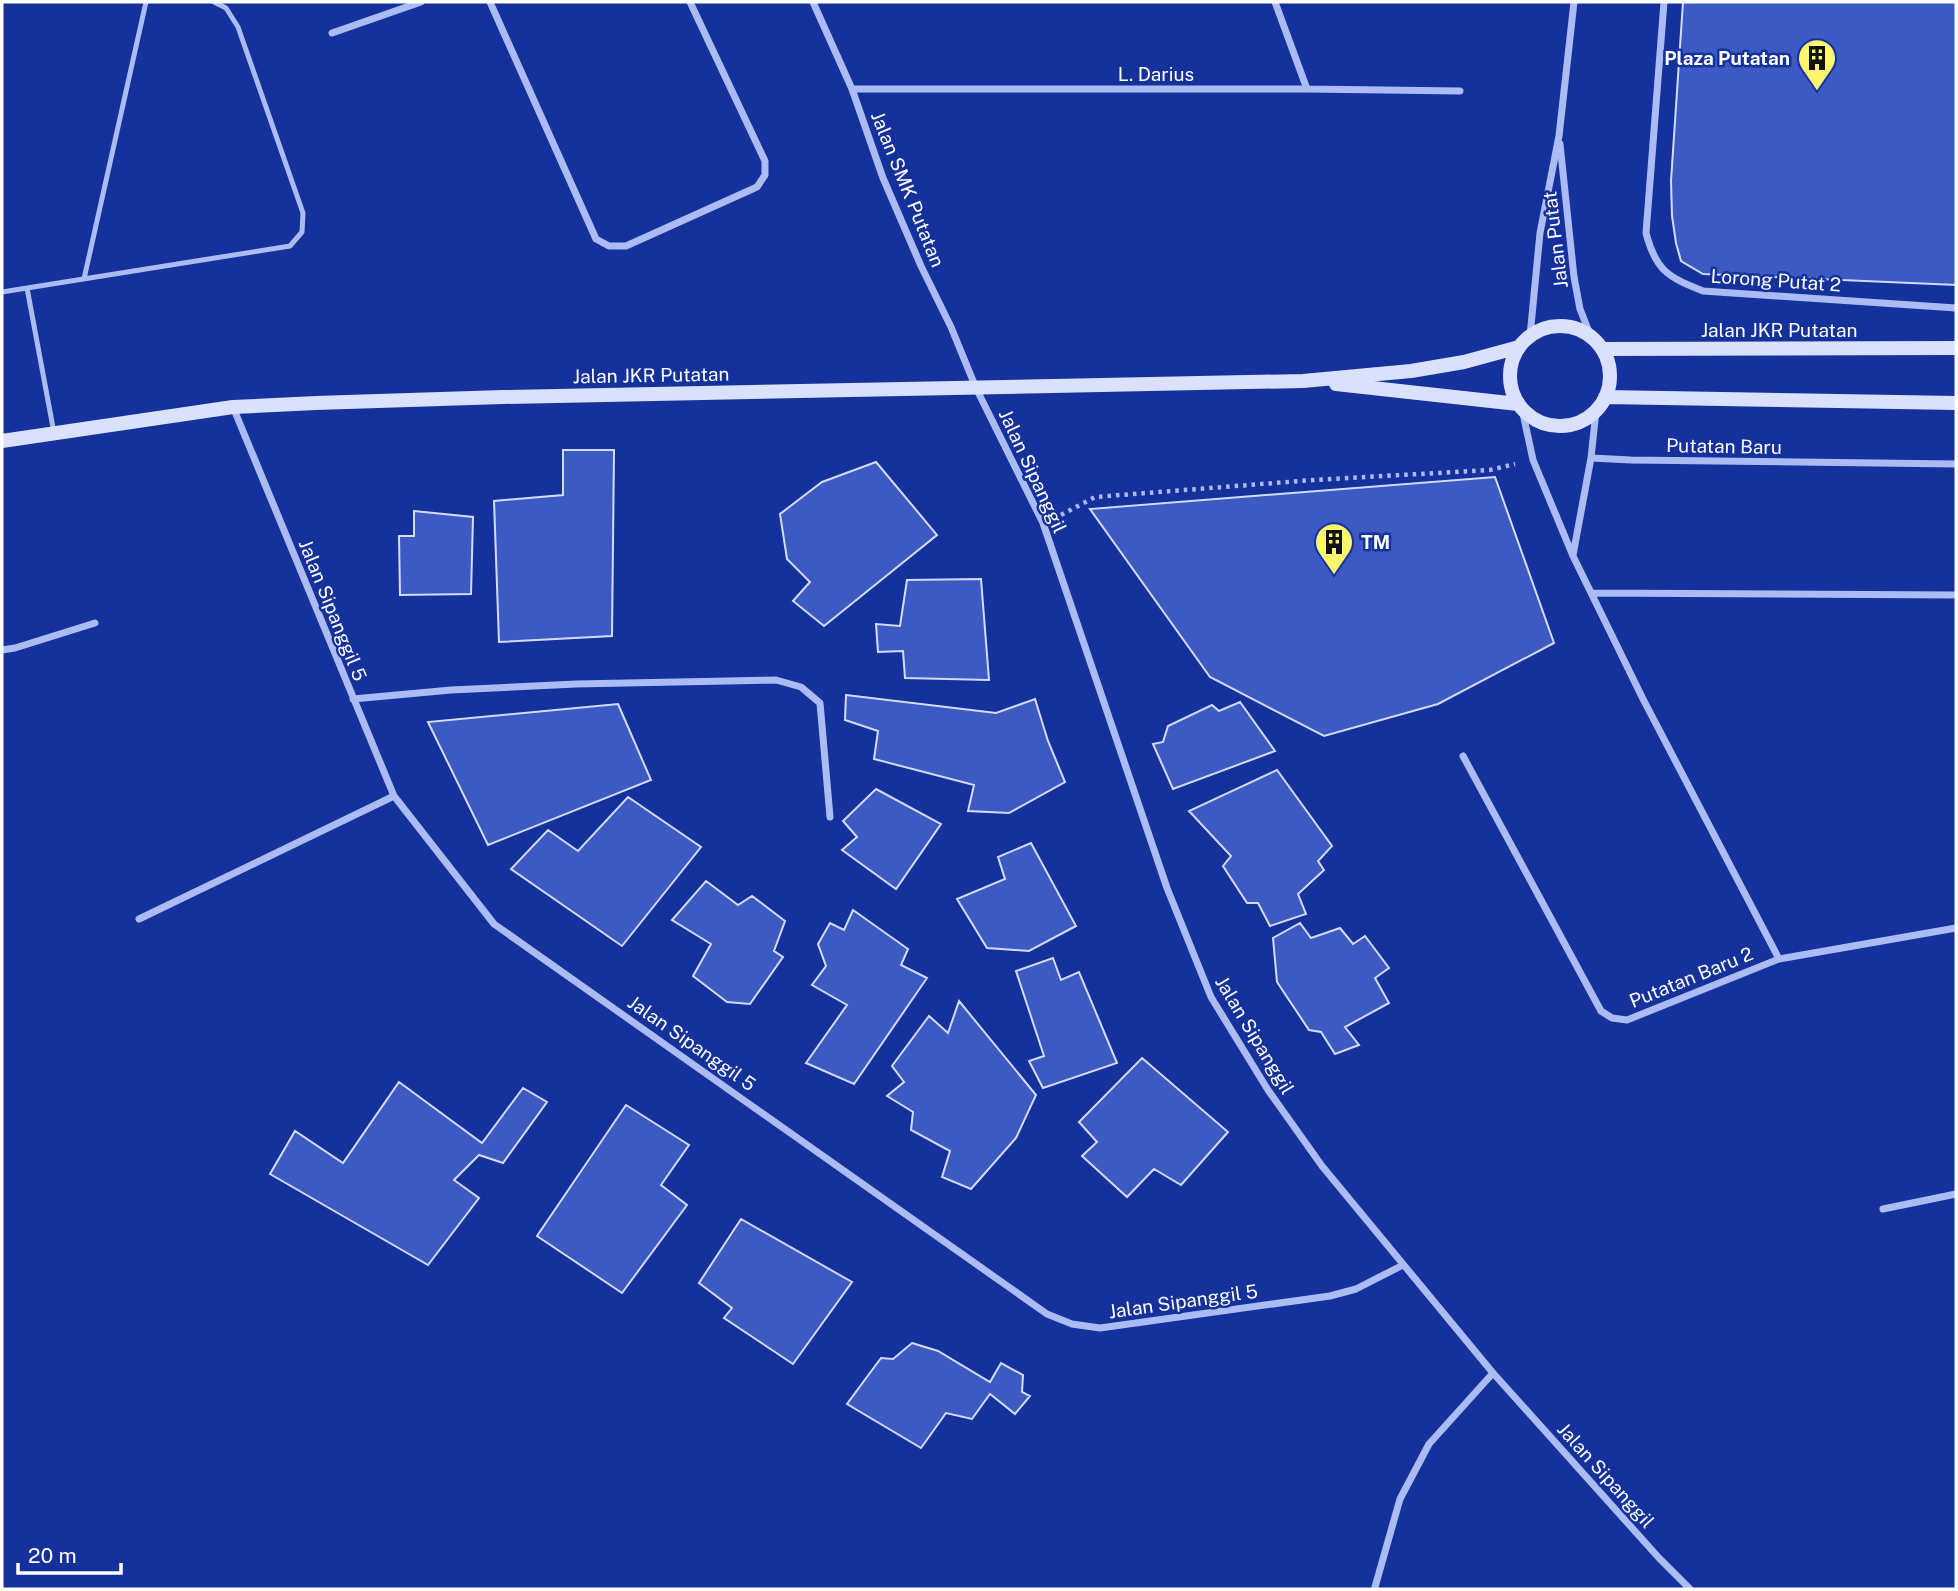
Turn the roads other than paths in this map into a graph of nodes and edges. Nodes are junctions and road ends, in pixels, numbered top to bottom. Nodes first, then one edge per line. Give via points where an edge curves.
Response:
1 (146, 2) edge
2 (214, 2) edge
3 (421, 2) edge
4 (491, 2) edge
5 (690, 2) edge
6 (813, 2) edge
7 (1275, 2) edge
8 (1574, 2) edge
9 (1664, 2) edge
10 (332, 33) dead end
11 (852, 89) junction
12 (1307, 89) junction
13 (1460, 91) dead end
14 (1559, 136) junction
15 (84, 279) junction
16 (27, 288) junction
17 (2, 292) edge
18 (1956, 308) edge
19 (1530, 336) junction
20 (1591, 337) junction
21 (1519, 348) junction
22 (1956, 348) edge
23 (1602, 349) junction
24 (1303, 381) junction
25 (976, 388) junction
26 (1605, 397) junction
27 (1956, 403) edge
28 (1520, 406) junction
29 (233, 407) junction
30 (1596, 411) junction
31 (55, 433) junction
32 (2, 441) edge
33 (1591, 458) junction
34 (1956, 464) edge
35 (1573, 556) junction
36 (1592, 593) junction
37 (1956, 595) edge
38 (95, 623) dead end
39 (2, 650) edge
40 (353, 699) junction
41 (1463, 756) dead end
42 (394, 796) junction
43 (830, 817) dead end
44 (139, 919) dead end
45 (1956, 928) edge
46 (1779, 959) junction
47 (1956, 1194) edge
48 (1883, 1209) dead end
49 (1403, 1265) junction
50 (1493, 1373) junction
51 (1375, 1587) dead end
52 (1690, 1589) edge

1 - 15 lane
2 - 15 lane via 226,8 238,27 303,213 302,232 290,246
3 - 10 street
4 - 5 street via 596,239 609,246 626,246 758,187 765,175 765,161
6 - 11 street, Jalan SMK Putatan
7 - 12 street
8 - 14 street, Jalan Putat
9 - 18 street, Lorong Putat 2 via 1646,233 1661,269 1703,291
11 - 12 street, L. Darius
11 - 25 street, Jalan SMK Putatan via 883,178
12 - 13 street, L. Darius
14 - 19 street, Jalan Putat via 1540,233
14 - 20 street, Jalan Putat via 1574,277
15 - 16 lane
16 - 17 lane
16 - 31 lane
19 - 20 street via 1561,326
19 - 21 street
20 - 23 street
21 - 24 street, Jalan JKR Putatan via 1410,371
21 - 28 street via 1510,376
22 - 23 street, Jalan JKR Putatan
23 - 26 street via 1609,365
24 - 25 street, Jalan JKR Putatan
24 - 28 street, Jalan JKR Putatan
25 - 29 street, Jalan JKR Putatan
25 - 49 street, Jalan Sipanggil via 1043,523 1167,888 1211,997 1322,1166
26 - 27 street
26 - 30 street
28 - 30 street, Jalan JKR Putatan via 1550,425 1567,425
28 - 35 street via 1533,460
29 - 31 street, Jalan JKR Putatan
29 - 40 street, Jalan Sipanggil 5
30 - 33 street
31 - 32 street, Jalan JKR Putatan
33 - 34 street, Putatan Baru
33 - 35 street
35 - 36 street
36 - 37 street
36 - 46 street
38 - 39 street
40 - 42 street, Jalan Sipanggil 5
40 - 43 street via 576,684 776,680 800,687 820,703
41 - 46 street, Putatan Baru 2 via 1601,1011 1627,1020
42 - 44 street
42 - 49 street, Jalan Sipanggil 5 via 494,924 1047,1314 1100,1328 1330,1296 1356,1289
45 - 46 street, Putatan Baru 2
47 - 48 street
49 - 50 street, Jalan Sipanggil
50 - 51 street via 1429,1444 1400,1499
50 - 52 street, Jalan Sipanggil

